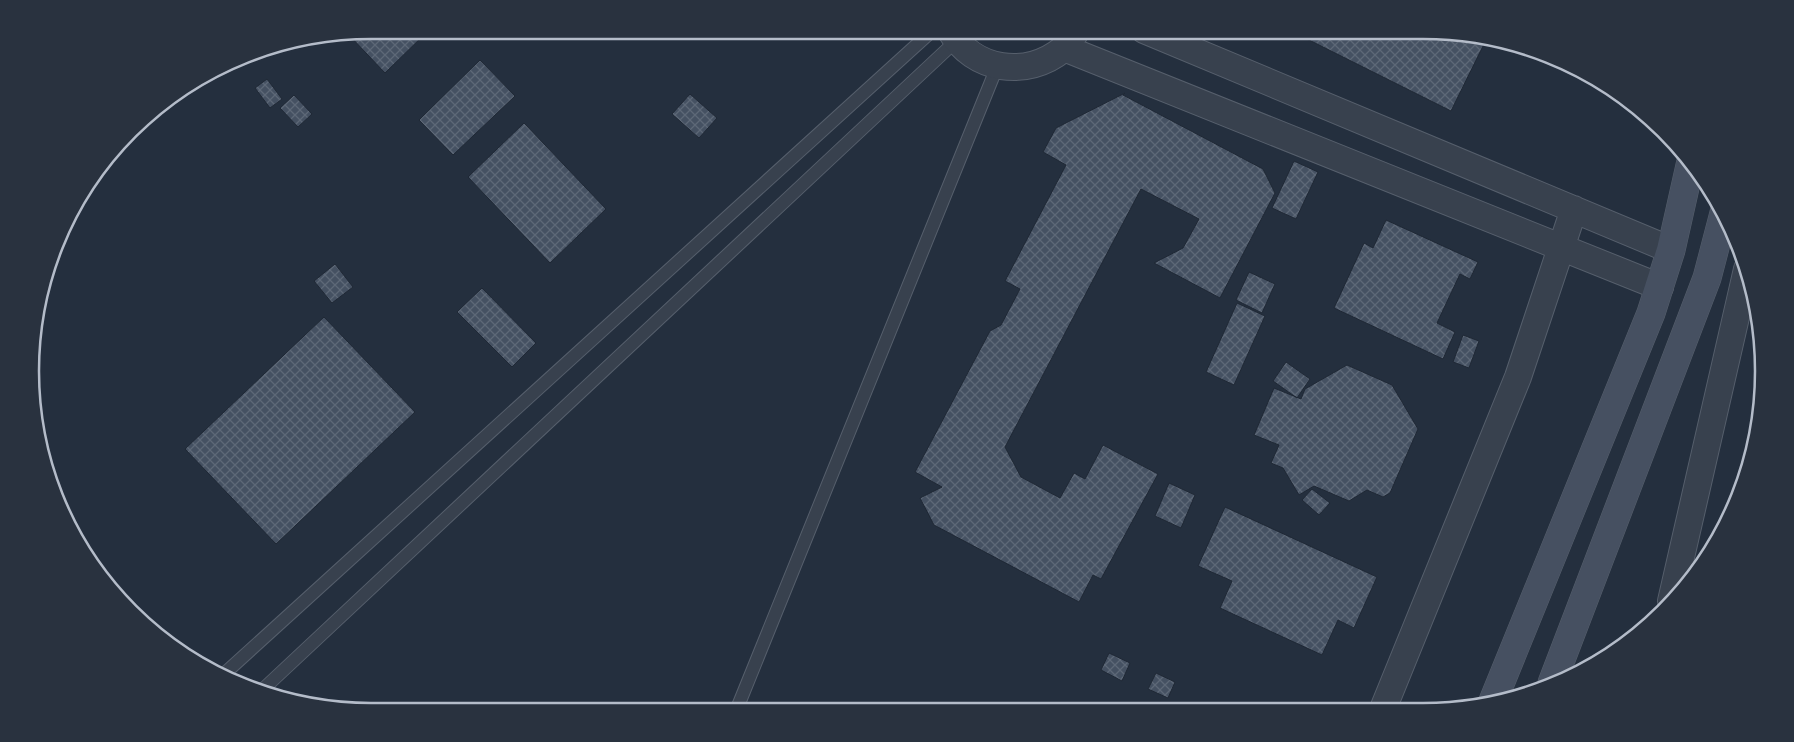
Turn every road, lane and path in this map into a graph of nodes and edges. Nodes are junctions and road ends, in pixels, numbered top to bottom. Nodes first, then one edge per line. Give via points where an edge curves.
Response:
1 (940, 39) edge
2 (941, 39) edge
3 (952, 39) edge
4 (1070, 39) edge
5 (1166, 39) edge
6 (997, 67) junction
7 (1689, 171) edge
8 (1574, 209) junction
9 (1721, 224) edge
10 (1560, 248) junction
11 (1672, 250) junction
12 (1744, 284) edge
13 (1660, 287) junction
14 (1674, 589) edge
15 (228, 671) edge
16 (1555, 676) edge
17 (266, 687) edge
18 (1495, 695) edge
19 (739, 703) edge
20 (1385, 703) edge

1 - 15 lane
2 - 17 lane
3 - 6 street via 974,57
4 - 6 street via 1044,61 1021,68
4 - 10 street
5 - 8 street
6 - 19 lane
7 - 11 main road
8 - 10 street
8 - 11 street
9 - 16 main road via 1708,278
10 - 13 street
10 - 20 street via 1518,376
11 - 13 main road
12 - 14 street
13 - 18 main road

